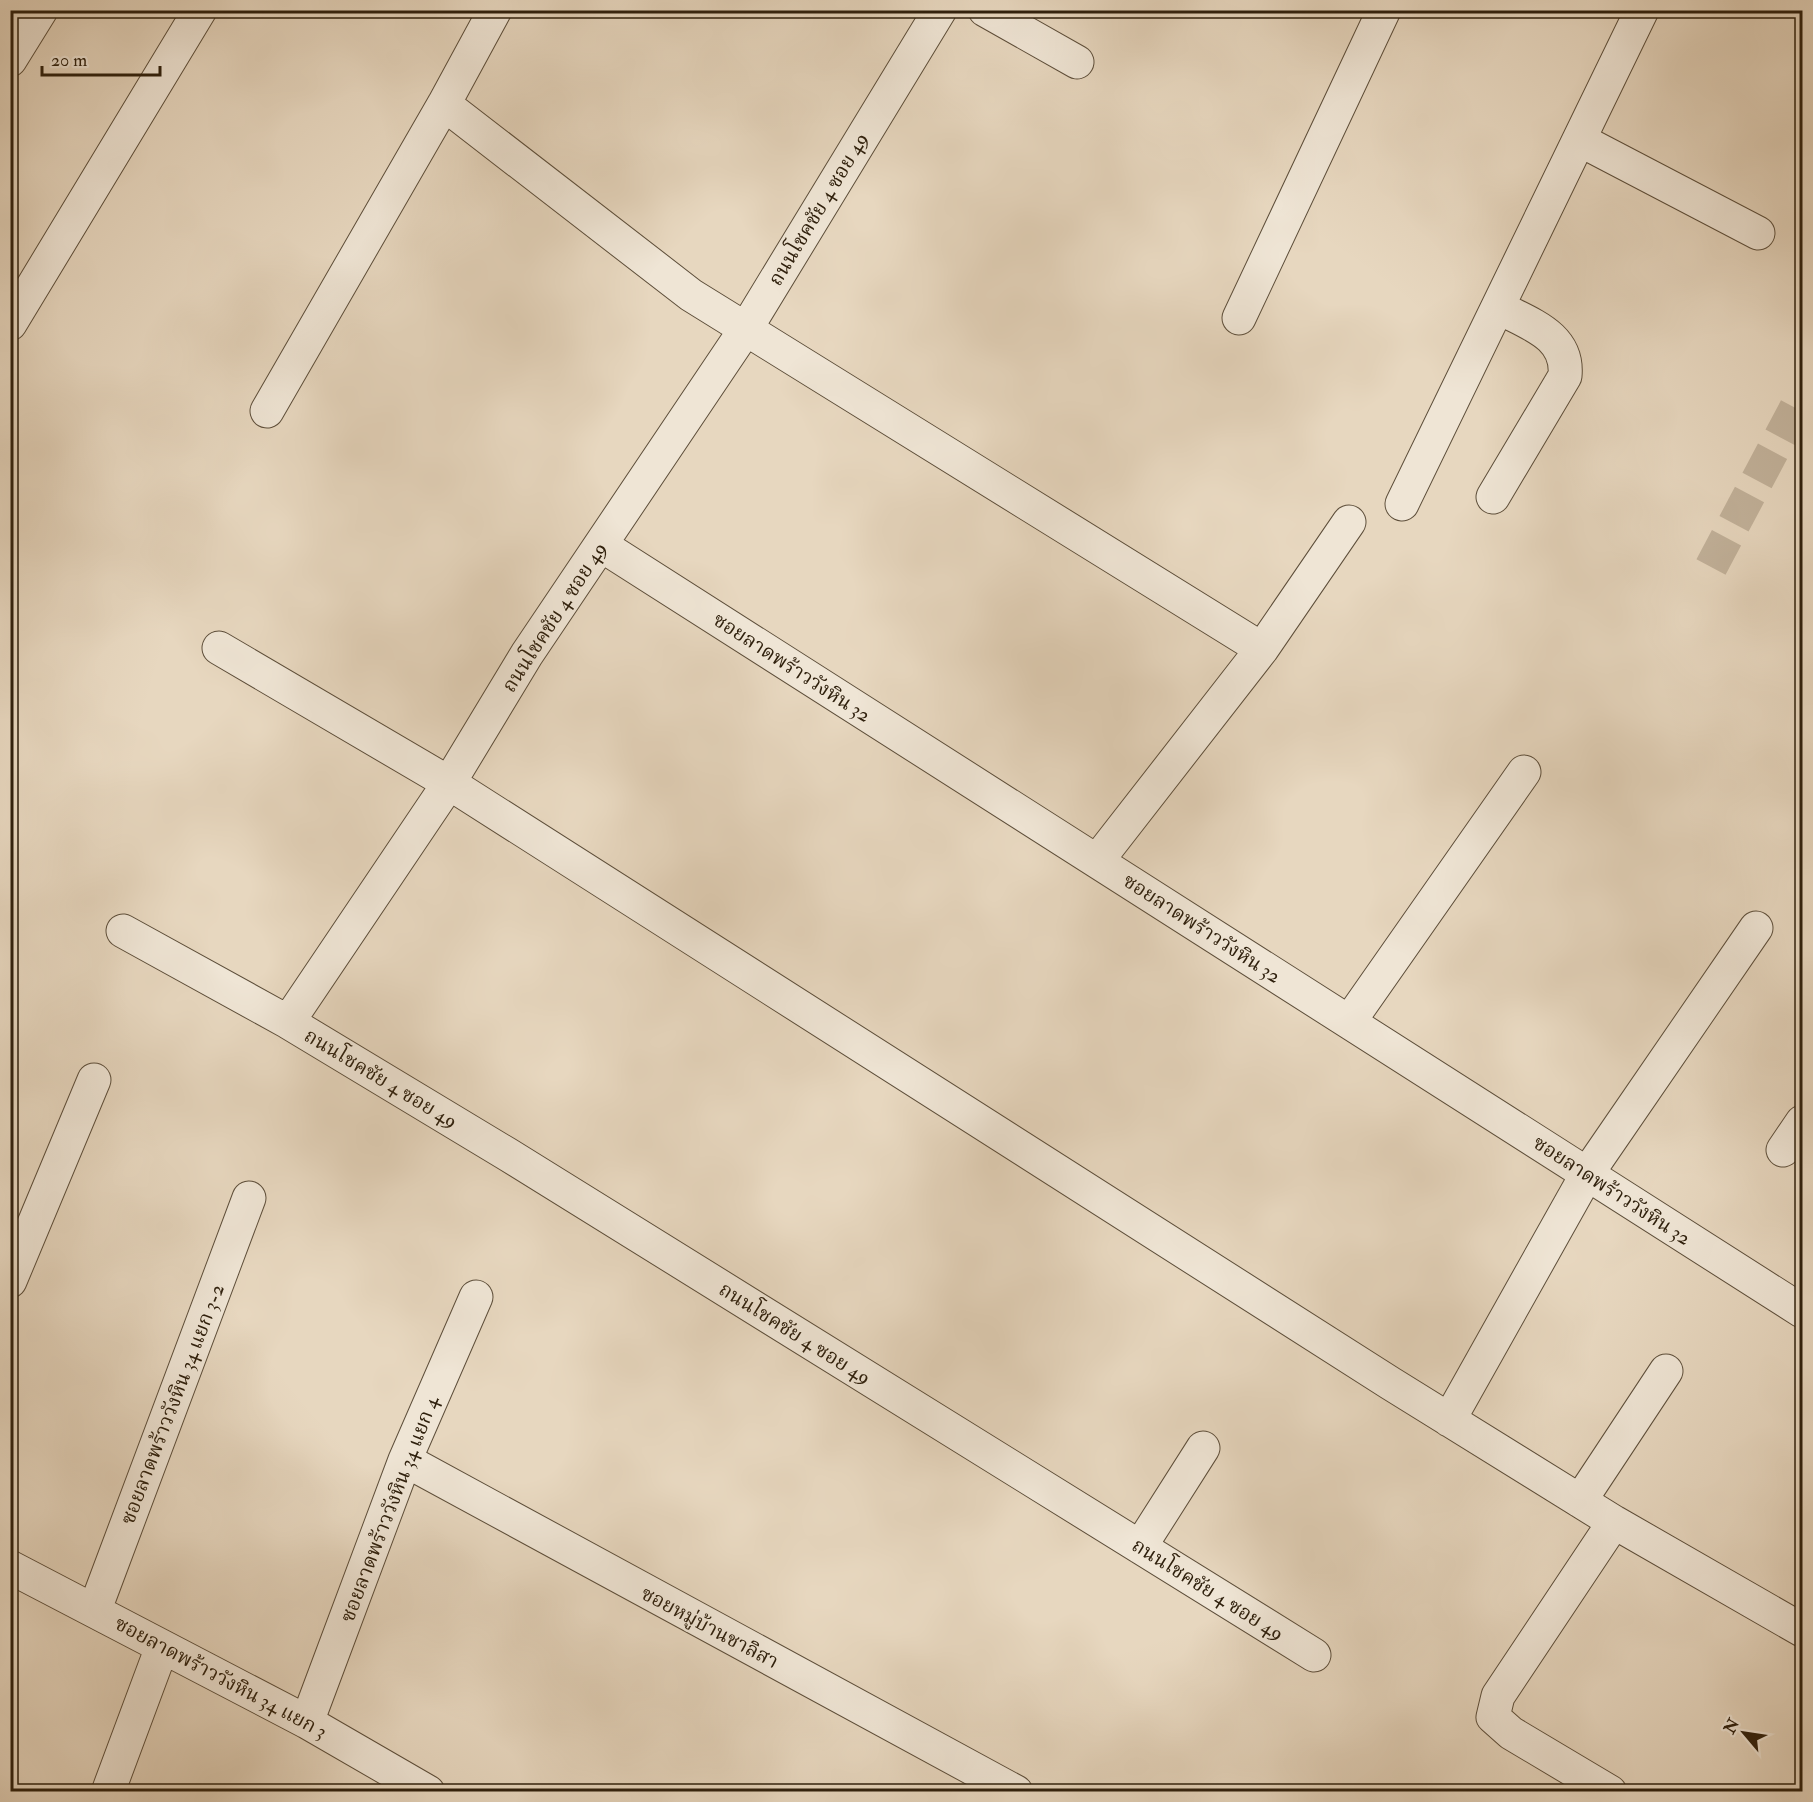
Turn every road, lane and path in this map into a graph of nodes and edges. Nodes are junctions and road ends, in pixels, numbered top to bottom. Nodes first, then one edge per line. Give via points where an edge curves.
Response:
1 (41, 10) edge
2 (200, 10) edge
3 (495, 10) edge
4 (940, 10) edge
5 (985, 10) edge
6 (1384, 10) edge
7 (1642, 10) edge
8 (10, 60) edge
9 (1077, 62) dead end
10 (444, 104) junction
11 (1580, 140) junction
12 (1758, 233) dead end
13 (1498, 307) junction
14 (1239, 318) dead end
15 (10, 324) edge
16 (747, 327) junction
17 (267, 411) dead end
18 (1493, 497) dead end
19 (1402, 504) dead end
20 (1349, 522) dead end
21 (601, 545) junction
22 (219, 648) dead end
23 (1262, 649) junction
24 (1524, 772) dead end
25 (449, 783) junction
26 (1097, 861) junction
27 (1756, 928) dead end
28 (123, 931) dead end
29 (288, 1022) junction
30 (1348, 1022) junction
31 (94, 1080) dead end
32 (1803, 1122) edge
33 (1783, 1150) dead end
34 (1587, 1174) junction
35 (249, 1198) dead end
36 (10, 1281) edge
37 (476, 1297) dead end
38 (1803, 1311) edge
39 (1666, 1371) dead end
40 (1449, 1420) junction
41 (1203, 1448) dead end
42 (405, 1460) junction
43 (1580, 1501) junction
44 (1614, 1522) junction
45 (1140, 1547) junction
46 (10, 1568) edge
47 (95, 1609) junction
48 (1803, 1630) edge
49 (162, 1647) junction
50 (1314, 1655) dead end
51 (307, 1722) junction
52 (108, 1791) edge
53 (428, 1791) edge
54 (1016, 1791) edge
55 (1610, 1791) edge

1 - 8 street
2 - 15 street
3 - 10 street
4 - 16 street, ถนนโชคชัย 4 ซอย 49
5 - 9 street
6 - 14 street
7 - 11 street
10 - 16 street via 691,295
10 - 17 street
11 - 12 street
11 - 13 street
13 - 18 street via 1554,338 1566,360 1565,376
13 - 19 street
16 - 21 street, ถนนโชคชัย 4 ซอย 49
16 - 23 street
20 - 23 street
21 - 25 street, ถนนโชคชัย 4 ซอย 49 via 527,654
21 - 26 street, ซอยลาดพร้าววังหิน 32
22 - 25 street
23 - 26 street
24 - 30 street
25 - 29 street, ถนนโชคชัย 4 ซอย 49
25 - 40 street
26 - 30 street, ซอยลาดพร้าววังหิน 32
27 - 34 street
28 - 29 street
29 - 45 street, ถนนโชคชัย 4 ซอย 49
30 - 34 street, ซอยลาดพร้าววังหิน 32
31 - 36 street
32 - 33 street
34 - 38 street, ซอยลาดพร้าววังหิน 32
34 - 40 street
35 - 47 street, ซอยลาดพร้าววังหิน 34 แยก 3-2
37 - 42 street, ซอยลาดพร้าววังหิน 34 แยก 4
39 - 43 street
40 - 43 street
41 - 45 street
42 - 51 street, ซอยลาดพร้าววังหิน 34 แยก 4
42 - 54 street, ซอยหมู่บ้านชาลิสา
43 - 44 street
44 - 48 street
44 - 55 street via 1498,1696 1493,1717 1511,1733
45 - 50 street, ถนนโชคชัย 4 ซอย 49
46 - 47 street, ซอยลาดพร้าววังหิน 34 แยก 3
47 - 49 street, ซอยลาดพร้าววังหิน 34 แยก 3
49 - 51 street, ซอยลาดพร้าววังหิน 34 แยก 3
49 - 52 street
51 - 53 street, ซอยลาดพร้าววังหิน 34 แยก 3

